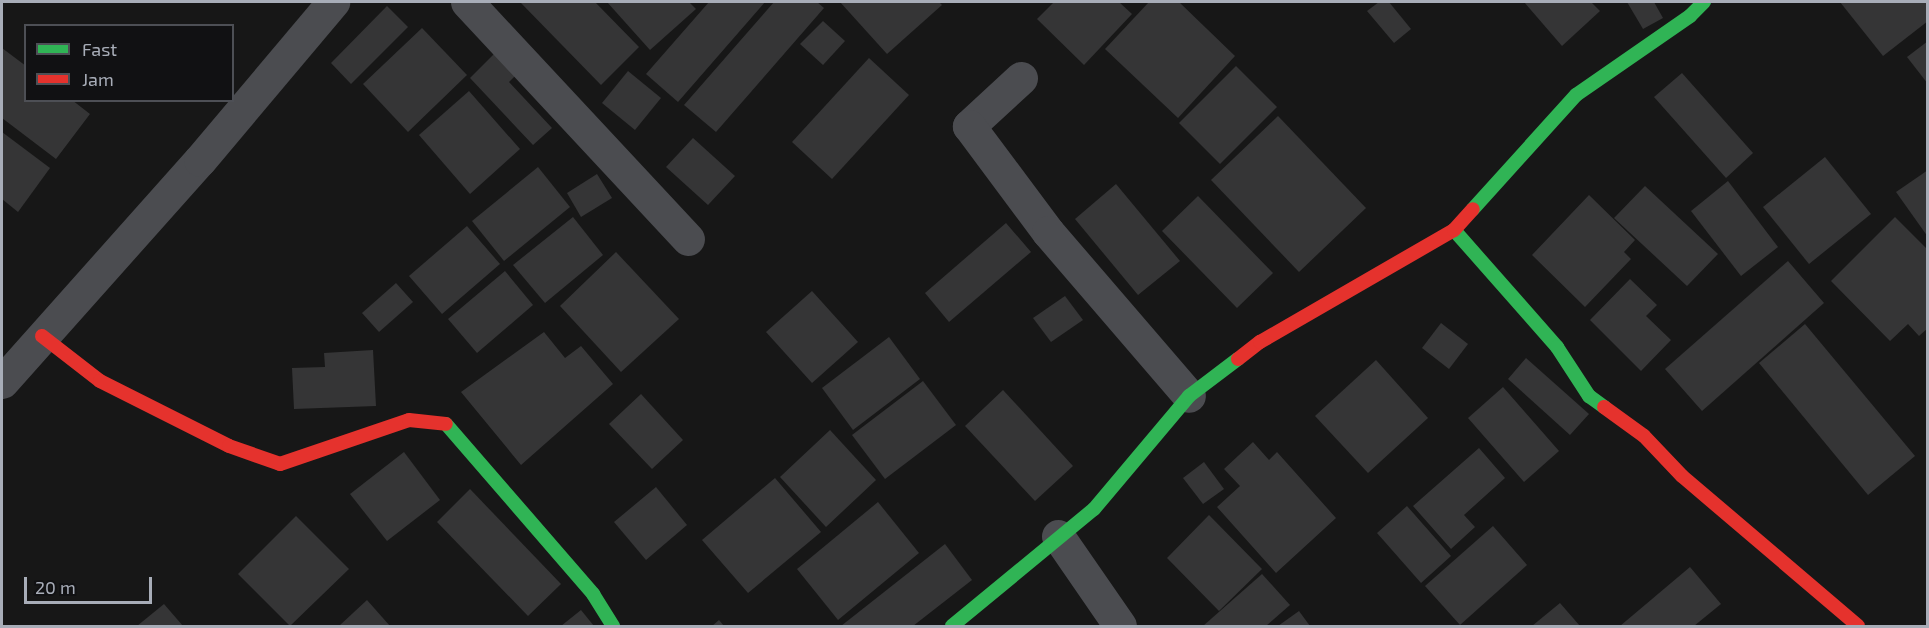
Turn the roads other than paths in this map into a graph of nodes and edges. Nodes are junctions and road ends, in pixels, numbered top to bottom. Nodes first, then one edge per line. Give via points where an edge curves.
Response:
1 (333, 2) edge
2 (467, 2) edge
3 (1704, 2) edge
4 (1021, 78) dead end
5 (1454, 230) junction
6 (688, 239) dead end
7 (42, 336) junction
8 (2, 382) edge
9 (1189, 396) junction
10 (1058, 536) junction
11 (613, 627) edge
12 (952, 627) edge
13 (1120, 627) edge
14 (1858, 627) edge

1 - 7 street via 200,160
2 - 6 street
3 - 5 street via 1690,16 1576,95
4 - 9 street via 969,126 1048,232 1134,327
5 - 9 street via 1260,342
5 - 14 street via 1557,347 1589,396 1644,436 1682,476
7 - 8 street
7 - 11 street via 100,381 229,446 280,464 409,420 446,424 593,594
9 - 10 street via 1094,509
10 - 12 street
10 - 13 street

